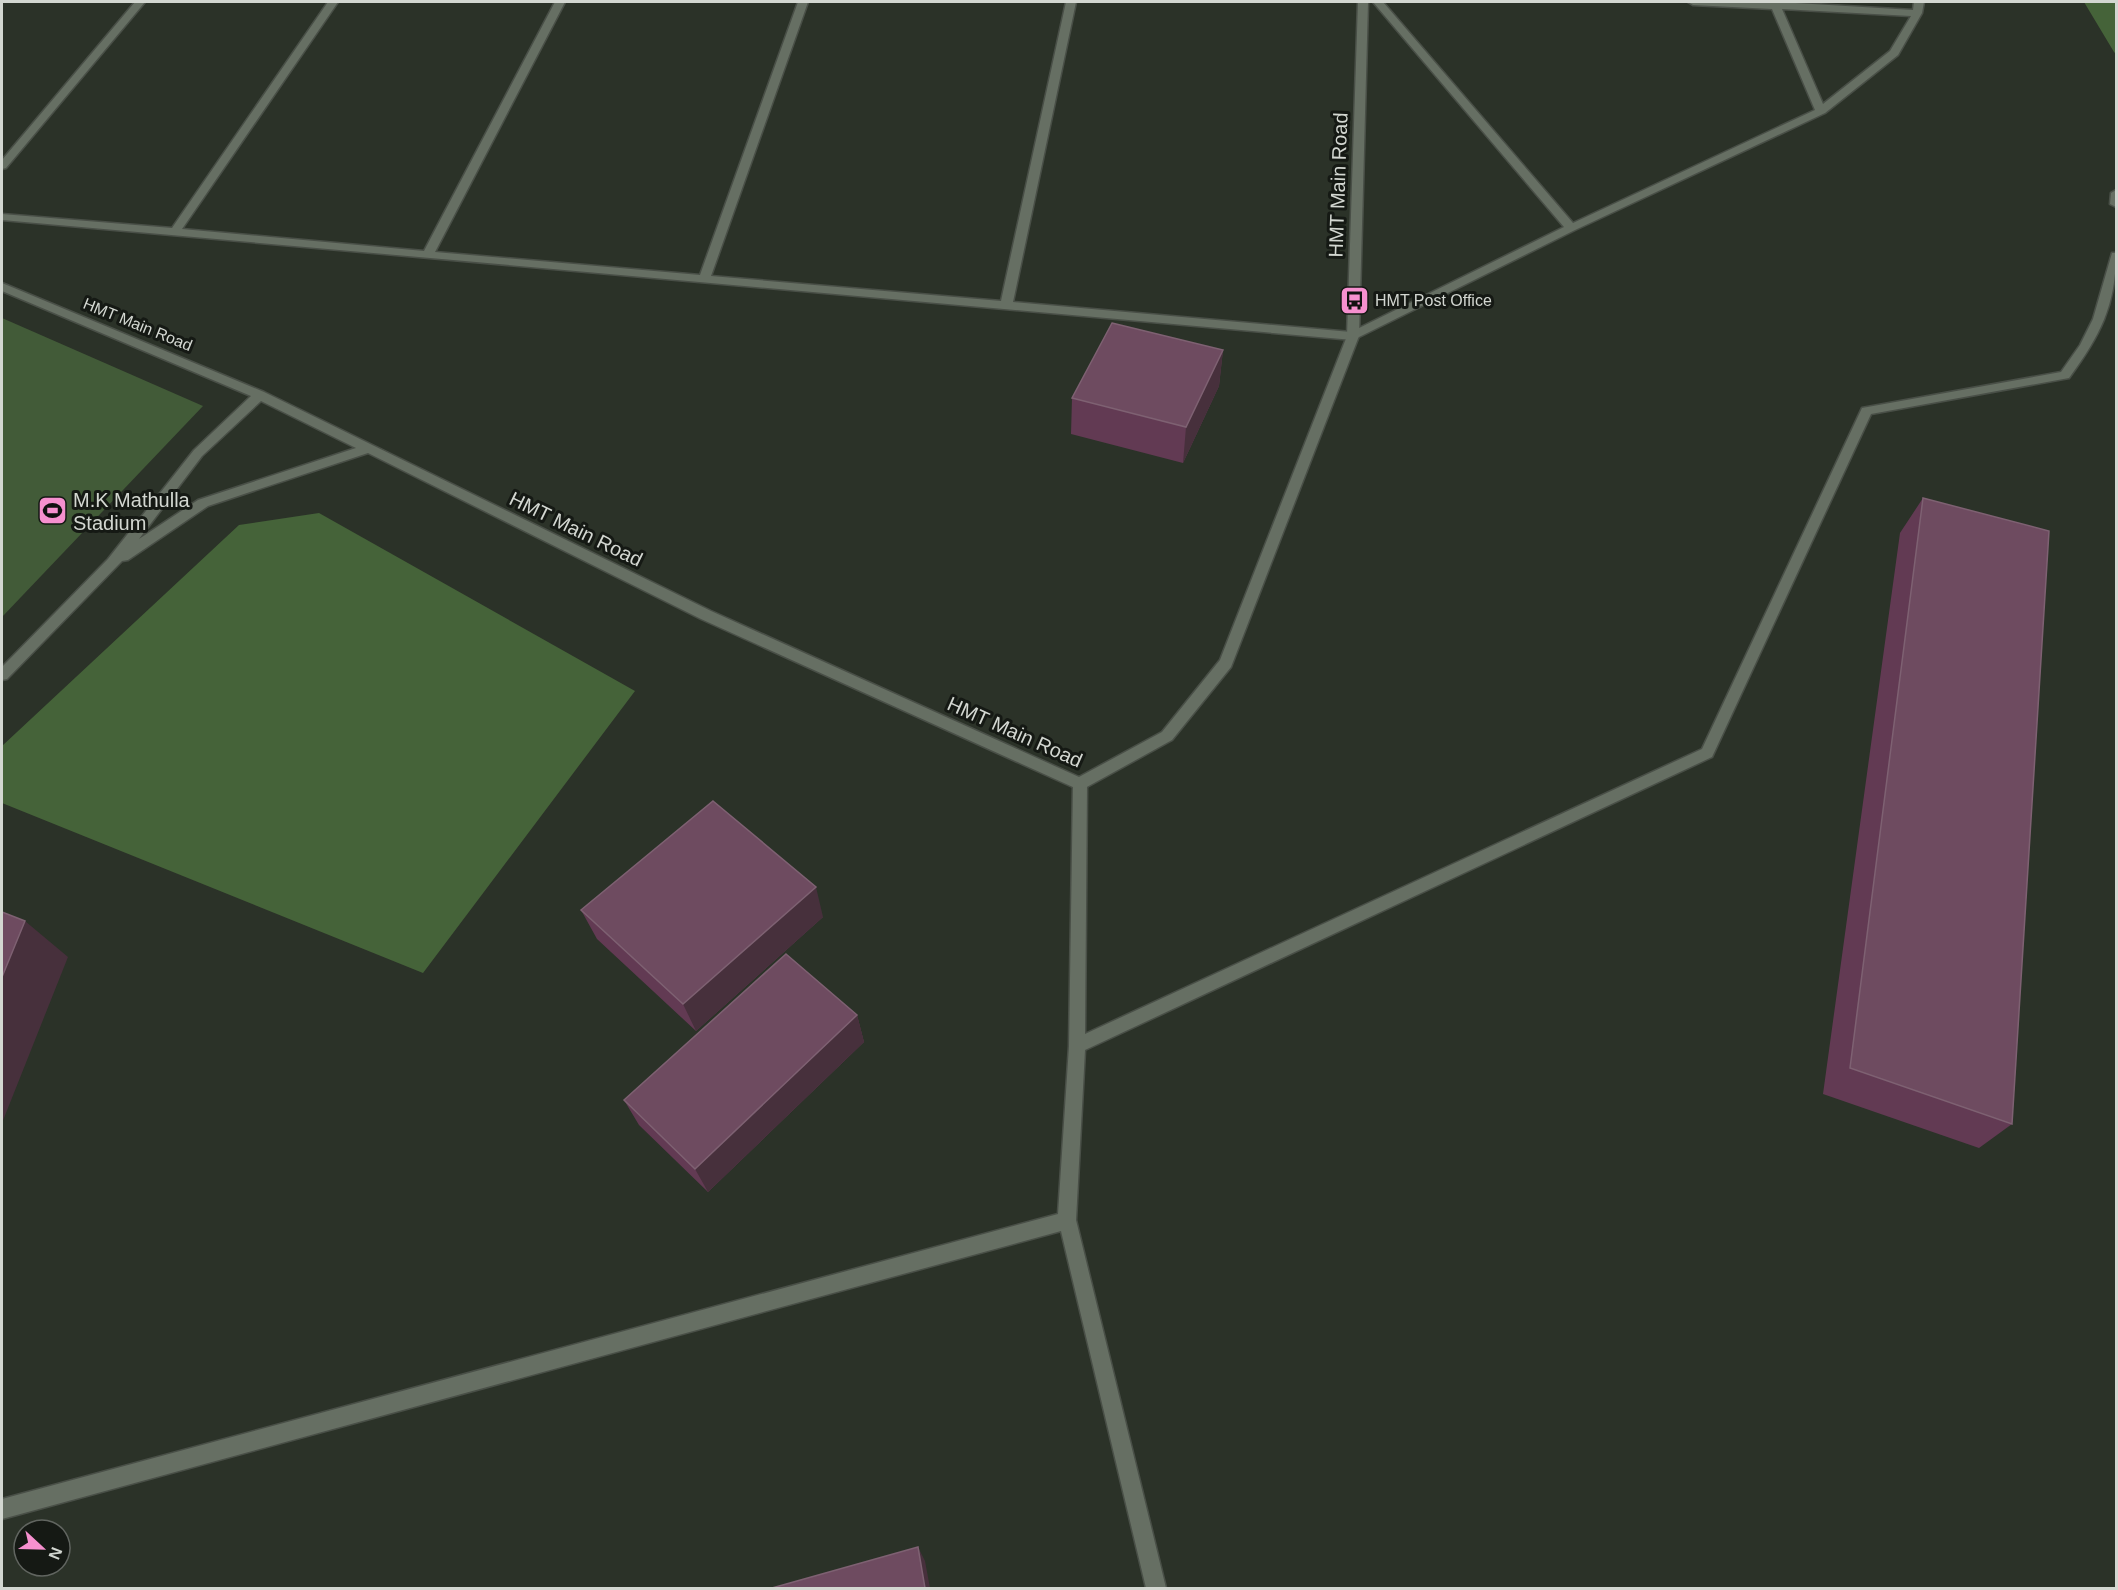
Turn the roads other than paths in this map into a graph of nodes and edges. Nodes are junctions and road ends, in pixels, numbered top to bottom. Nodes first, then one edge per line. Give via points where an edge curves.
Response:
1 (140, 2) edge
2 (333, 2) edge
3 (560, 2) edge
4 (803, 2) edge
5 (1071, 2) edge
6 (1363, 2) edge
7 (1378, 2) edge
8 (1693, 2) edge
9 (1774, 4) edge
10 (1918, 7) edge
11 (1821, 111) junction
12 (2, 166) edge
13 (2116, 194) edge
14 (2116, 204) edge
15 (2, 217) edge
16 (1571, 228) junction
17 (175, 232) junction
18 (428, 255) junction
19 (2116, 256) edge
20 (704, 279) junction
21 (2, 287) edge
22 (1006, 306) junction
23 (1353, 336) junction
24 (260, 395) junction
25 (370, 448) junction
26 (113, 563) junction
27 (2, 675) edge
28 (1080, 784) junction
29 (1077, 1046) junction
30 (1067, 1220) junction
31 (2, 1509) edge
32 (1156, 1588) edge

1 - 12 street
2 - 17 street
3 - 18 street
4 - 20 street
5 - 22 street
6 - 23 street, HMT Main Road
7 - 16 street
8 - 9 street
9 - 10 street
9 - 11 street
10 - 11 street via 1894,53
11 - 16 street
13 - 14 street
15 - 17 street
16 - 23 street
17 - 18 street
18 - 20 street
19 - 29 street via 2109,300 2085,349 2065,375 1866,411 1707,753
20 - 22 street
21 - 24 street, HMT Main Road
22 - 23 street
23 - 28 street, HMT Main Road via 1226,663 1167,736
24 - 25 street, HMT Main Road
24 - 26 street via 198,453
25 - 26 street via 203,502
25 - 28 street, HMT Main Road via 706,615
26 - 27 street
28 - 29 street
29 - 30 street
30 - 31 street
30 - 32 street

